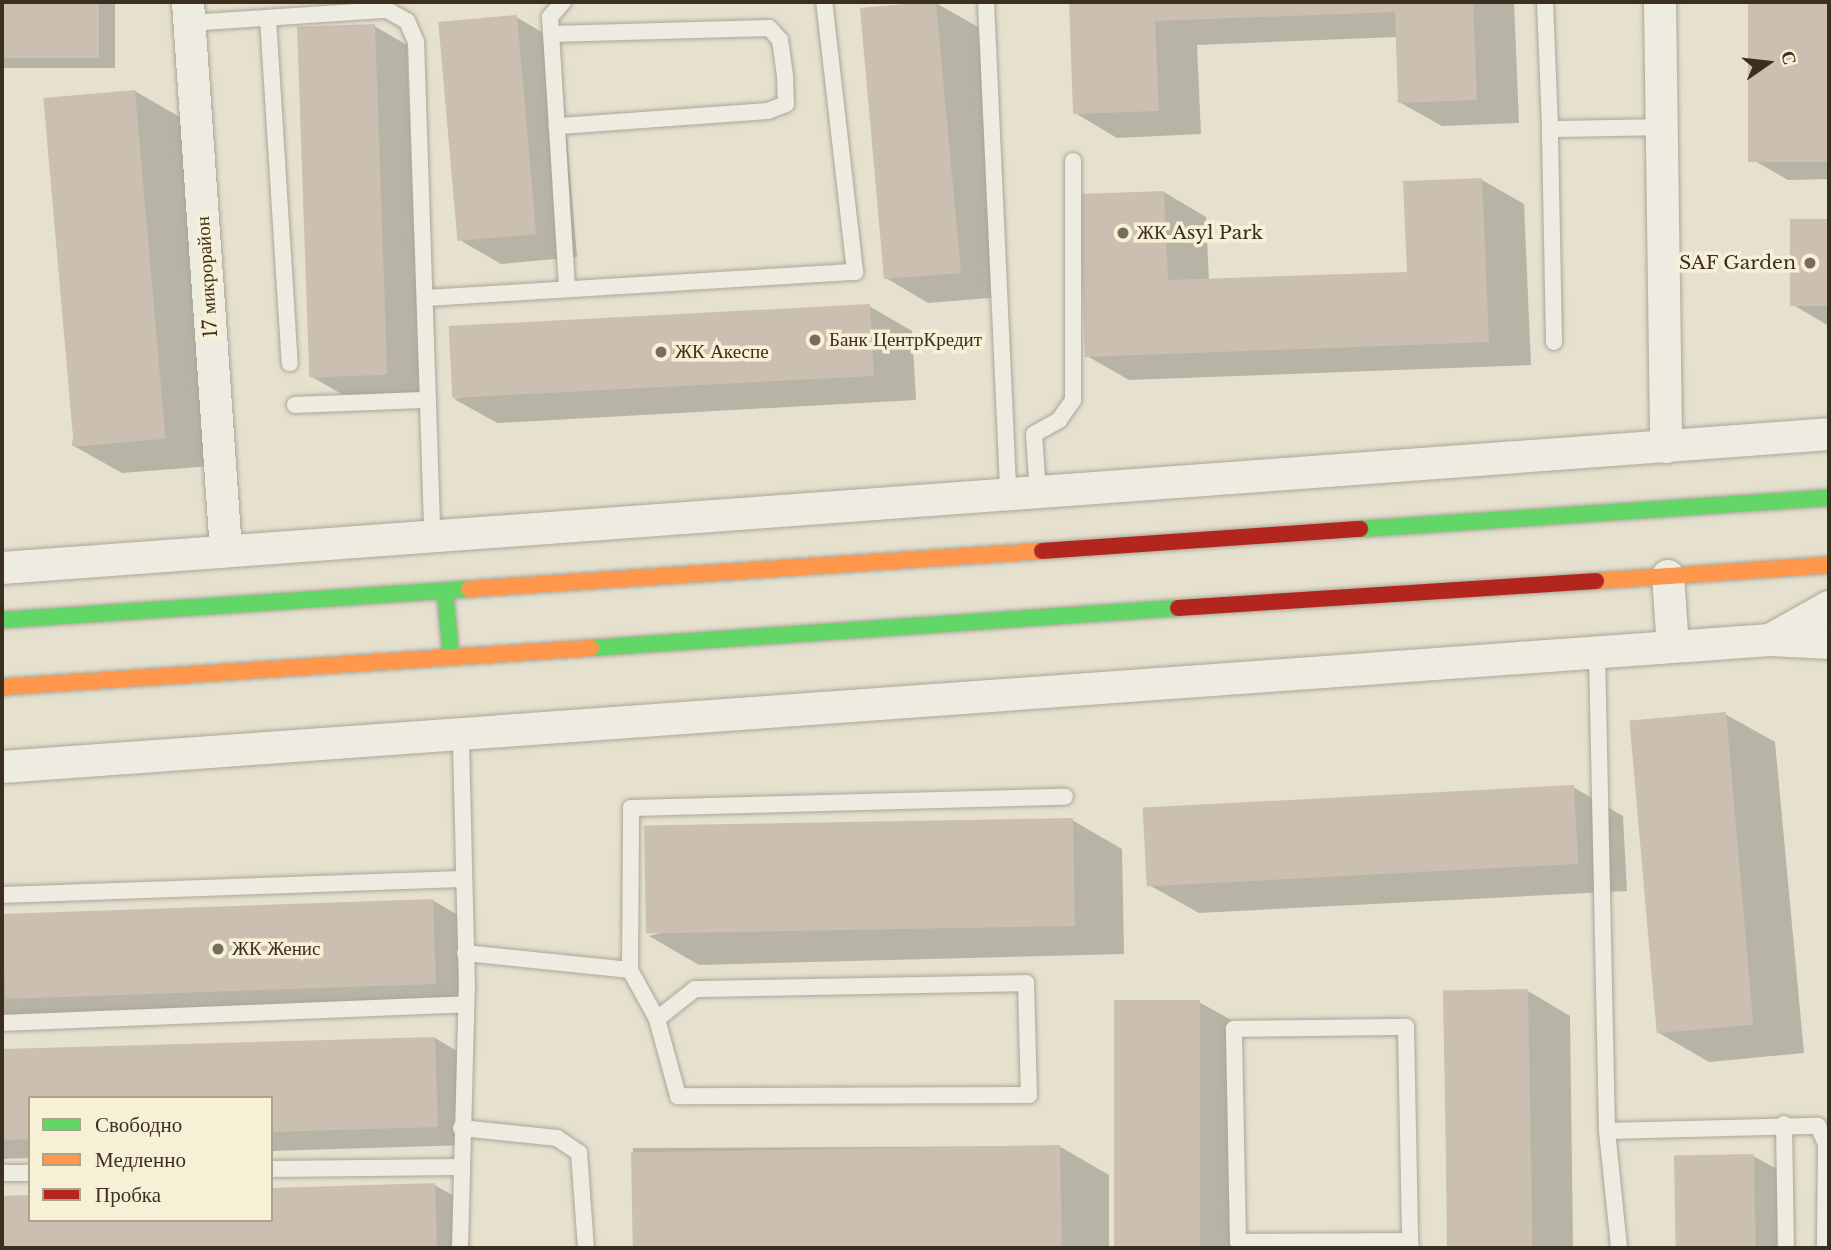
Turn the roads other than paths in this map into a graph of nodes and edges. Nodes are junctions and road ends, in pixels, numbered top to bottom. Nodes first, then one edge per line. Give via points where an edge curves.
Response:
1 (563, 2) edge
2 (824, 2) edge
3 (986, 2) edge
4 (1545, 2) edge
5 (1660, 2) edge
6 (189, 13) edge
7 (268, 18) junction
8 (551, 34) junction
9 (557, 126) junction
10 (1662, 127) junction
11 (1550, 129) junction
12 (1073, 161) dead end
13 (567, 288) junction
14 (426, 298) junction
15 (1555, 342) dead end
16 (290, 363) dead end
17 (428, 400) junction
18 (295, 405) dead end
19 (1829, 434) edge
20 (1666, 447) junction
21 (1023, 494) junction
22 (1829, 498) edge
23 (432, 536) junction
24 (226, 551) junction
25 (1829, 565) edge
26 (2, 568) edge
27 (1668, 576) junction
28 (445, 591) junction
29 (1829, 607) edge
30 (2, 620) edge
31 (1770, 640) junction
32 (1829, 643) edge
33 (1673, 647) junction
34 (1597, 653) junction
35 (451, 657) junction
36 (2, 687) edge
37 (461, 735) junction
38 (2, 767) edge
39 (1065, 797) dead end
40 (461, 879) junction
41 (2, 895) edge
42 (465, 953) junction
43 (630, 970) junction
44 (466, 1004) junction
45 (657, 1019) junction
46 (2, 1023) edge
47 (1784, 1124) junction
48 (461, 1128) junction
49 (1607, 1131) junction
50 (460, 1167) junction
51 (273, 1169) edge
52 (28, 1172) edge
53 (2, 1173) edge
54 (1410, 1245) edge
55 (460, 1248) edge
56 (586, 1248) edge
57 (1619, 1248) edge
58 (1786, 1248) edge
59 (1825, 1248) edge

1 - 8 lane via 550,17
2 - 13 lane via 855,272
3 - 21 lane
4 - 11 lane
5 - 10 street
6 - 7 lane
6 - 24 street, 17 микрорайон
7 - 14 lane via 387,10 407,21 416,42
7 - 16 lane
8 - 9 lane
8 - 9 lane via 769,28 780,40 785,77 786,104 768,111
9 - 13 lane
10 - 11 lane
10 - 20 street
11 - 15 lane
12 - 21 lane via 1073,400 1059,420 1034,434
13 - 14 lane
14 - 17 lane
17 - 18 lane
17 - 23 lane
19 - 20 street
20 - 21 street
21 - 23 street
22 - 28 main road
23 - 24 street
24 - 26 street
25 - 27 main road
27 - 33 street
27 - 35 main road
28 - 30 main road
28 - 35 main road
29 - 31 street
31 - 32 street
31 - 33 street
33 - 34 street
34 - 37 street
34 - 49 lane
35 - 36 main road
37 - 38 street
37 - 40 lane
39 - 43 lane via 631,808
40 - 41 lane
40 - 42 lane
42 - 43 lane
42 - 44 lane
43 - 45 lane
44 - 46 lane
44 - 48 lane
45 - 45 lane via 695,989 1026,983 1029,1095 678,1096
47 - 49 lane
47 - 58 lane
47 - 59 lane via 1818,1126 1826,1144
48 - 50 lane
48 - 56 lane via 557,1138 579,1153
49 - 57 lane
50 - 51 lane
50 - 55 lane
52 - 53 lane
54 - 54 lane via 1406,1027 1234,1029 1238,1242

